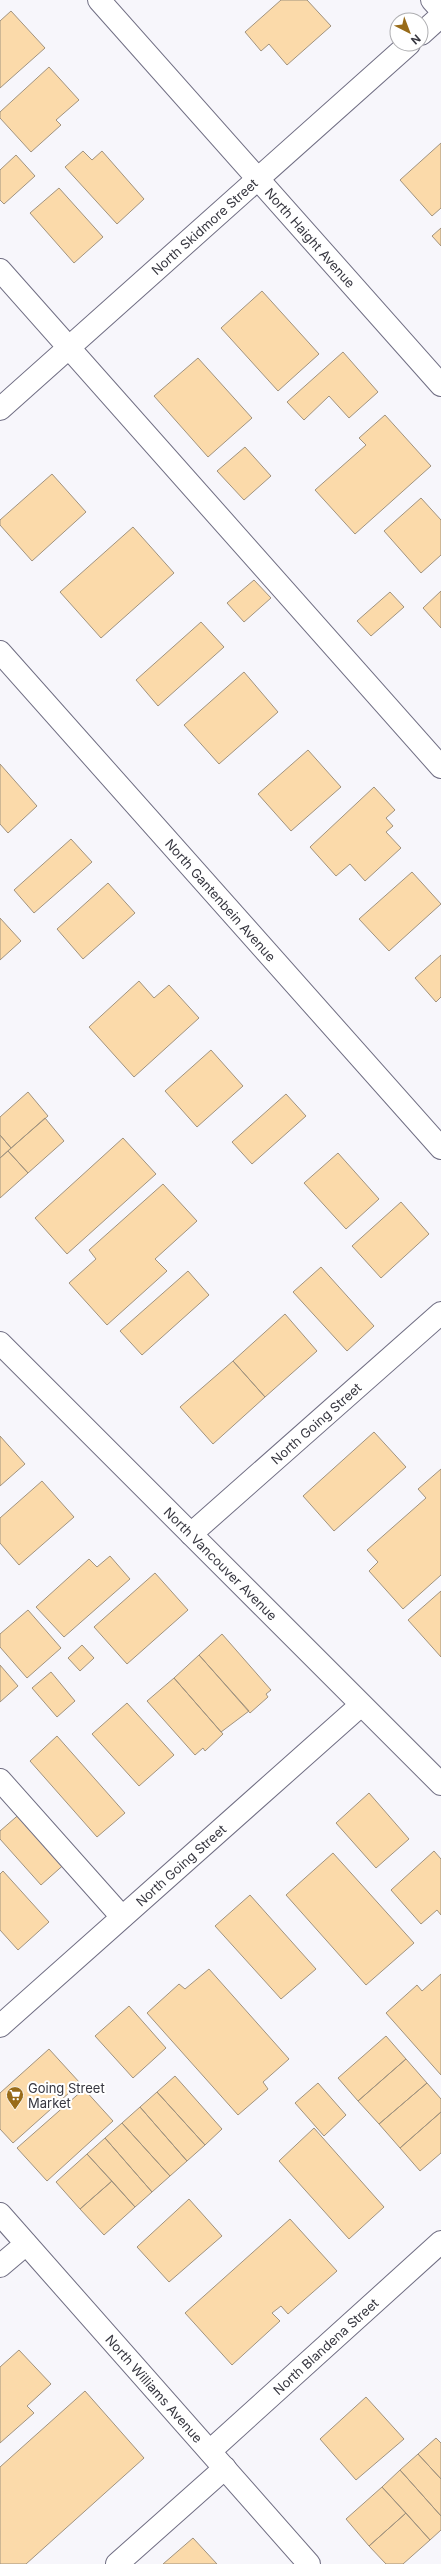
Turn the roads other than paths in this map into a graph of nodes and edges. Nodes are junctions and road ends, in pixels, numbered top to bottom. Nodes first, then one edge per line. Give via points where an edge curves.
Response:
1 (99, 0) edge
2 (432, 0) edge
3 (441, 10) edge
4 (441, 16) edge
5 (429, 27) edge
6 (401, 52) edge
7 (257, 179) junction
8 (0, 270) edge
9 (69, 348) junction
10 (441, 386) edge
11 (0, 409) edge
12 (0, 652) edge
13 (441, 767) edge
14 (441, 1148) edge
15 (441, 1313) edge
16 (0, 1343) edge
17 (191, 1534) junction
18 (361, 1705) junction
19 (0, 1780) edge
20 (441, 1784) edge
21 (122, 1917) junction
22 (0, 2026) edge
23 (0, 2214) edge
24 (441, 2242) edge
25 (26, 2244) junction
26 (0, 2266) edge
27 (210, 2451) junction
28 (225, 2468) junction
29 (117, 2564) edge
30 (309, 2564) edge

1 - 7 street, North Haight Avenue
2 - 3 street
4 - 5 street
6 - 7 street, North Skidmore Street
7 - 9 street, North Skidmore Street
7 - 10 street, North Haight Avenue
8 - 9 street
9 - 11 street, North Skidmore Street
9 - 13 street
12 - 14 street, North Gantenbein Avenue
15 - 17 street, North Going Street
16 - 17 street, North Vancouver Avenue
17 - 18 street, North Vancouver Avenue
18 - 20 street, North Vancouver Avenue
18 - 21 street, North Going Street
19 - 21 street
21 - 22 street, North Going Street
23 - 25 street, North Williams Avenue
24 - 27 street, North Blandena Street
25 - 26 street
25 - 27 street, North Williams Avenue
27 - 28 street, North Williams Avenue
28 - 29 street
28 - 30 street, North Williams Avenue

